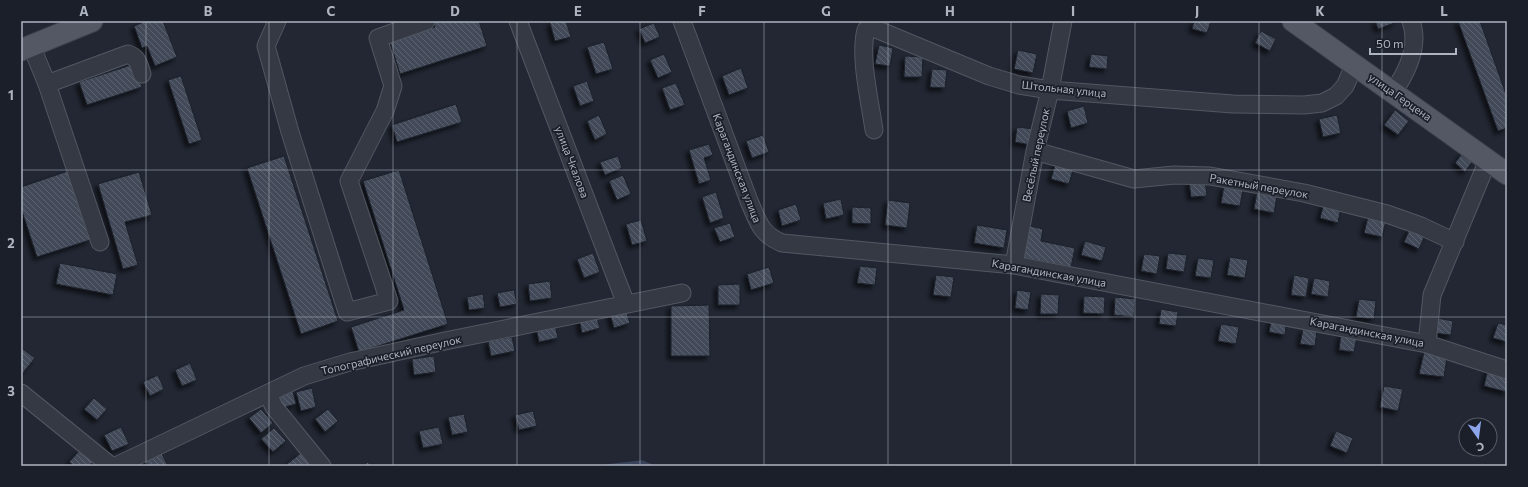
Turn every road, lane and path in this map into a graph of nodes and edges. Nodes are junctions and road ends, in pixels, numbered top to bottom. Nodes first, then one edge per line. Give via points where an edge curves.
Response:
1 (92, 21) edge
2 (276, 21) edge
3 (426, 21) edge
4 (518, 21) edge
5 (682, 21) edge
6 (1063, 21) edge
7 (1293, 21) edge
8 (1411, 21) edge
9 (64, 24) edge
10 (24, 44) edge
11 (1354, 66) junction
12 (142, 74) dead end
13 (47, 84) junction
14 (1050, 90) junction
15 (1393, 92) junction
16 (874, 130) dead end
17 (1035, 151) junction
18 (1488, 160) junction
19 (1507, 174) edge
20 (100, 242) dead end
21 (1455, 242) junction
22 (1014, 265) junction
23 (682, 293) dead end
24 (626, 304) junction
25 (1427, 344) junction
26 (1507, 370) edge
27 (21, 393) edge
28 (268, 394) junction
29 (111, 466) edge
30 (116, 466) edge
31 (322, 466) edge

1 - 9 main road
2 - 3 street via 266,46 290,132 347,312 389,301 349,181 385,111 393,86 378,38
4 - 24 street, улица Чкалова
5 - 22 street, Карагандинская улица via 749,201 761,230 770,238 782,243
6 - 14 street, Весёлый переулок
7 - 11 main road, улица Герцена
8 - 15 street via 1414,29 1411,62
9 - 10 main road
10 - 13 street
11 - 14 street, Штольная улица via 1345,86 1336,96 1322,103 1304,105 1233,104
11 - 15 main road, улица Герцена
12 - 13 street via 137,60 128,54
13 - 20 street
14 - 16 street, Штольная улица via 988,76 871,27 866,30 864,38
14 - 17 street, Весёлый переулок
15 - 18 main road, улица Герцена
17 - 21 street, Ракетный переулок via 1134,179 1174,175 1210,176 1304,193 1388,214 1422,226
17 - 22 street, Весёлый переулок
18 - 19 main road, улица Герцена
18 - 21 street
21 - 25 street via 1432,296
22 - 25 street, Карагандинская улица
23 - 24 street, Топографический переулок
24 - 28 street, Топографический переулок via 350,362 304,376
25 - 26 street, Карагандинская улица
27 - 29 street
28 - 30 street, Топографический переулок
28 - 31 street via 274,407

